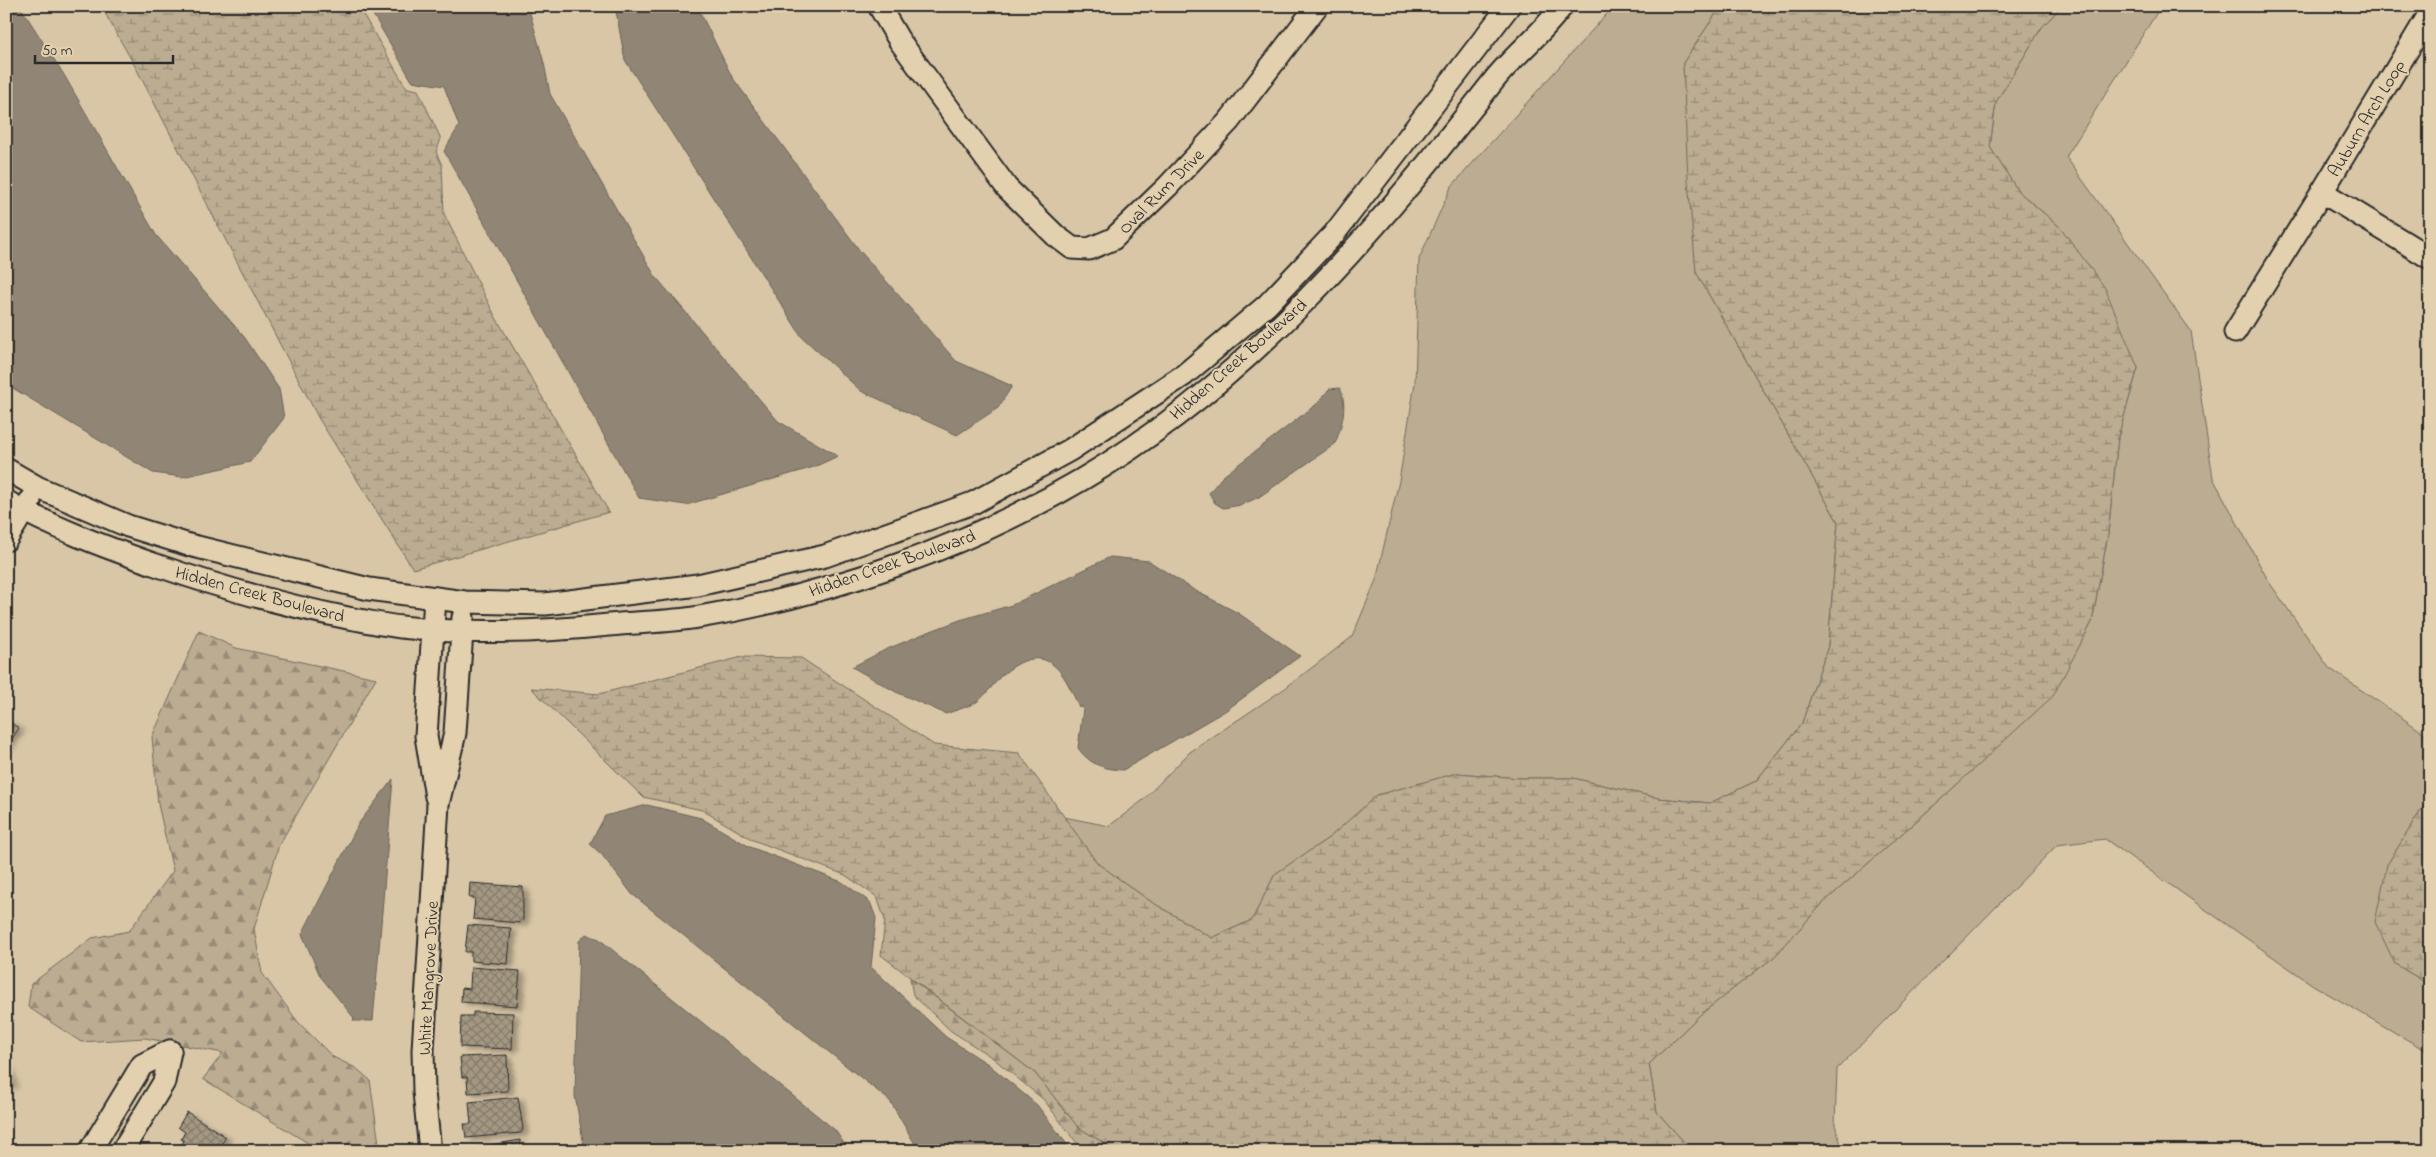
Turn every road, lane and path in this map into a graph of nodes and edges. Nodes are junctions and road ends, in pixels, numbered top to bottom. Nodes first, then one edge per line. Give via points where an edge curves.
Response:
1 (879, 6) edge
2 (1509, 6) edge
3 (1562, 6) edge
4 (1308, 10) edge
5 (2430, 13) edge
6 (2322, 192) junction
7 (2430, 258) edge
8 (2235, 332) dead end
9 (6, 469) edge
10 (38, 488) junction
11 (15, 506) edge
12 (6, 540) edge
13 (435, 598) junction
14 (465, 602) junction
15 (432, 630) junction
16 (462, 631) junction
17 (438, 804) junction
18 (90, 1151) edge
19 (122, 1151) edge
20 (430, 1151) edge

1 - 4 street, Oval Rum Drive via 899,40 1007,188 1072,248 1090,248 1113,239 1168,186 1229,121
2 - 14 street, Hidden Creek Boulevard via 1334,234 1267,304 1184,375 1070,450 973,503 825,556 689,587 545,604
3 - 16 street, Hidden Creek Boulevard via 1553,19 1514,56 1354,251 1280,328 1199,396 1082,479 993,527 833,587 698,617 537,632
5 - 6 street, Auburn Arch Loop
6 - 7 street, Auburn Arch Loop
6 - 8 street
9 - 10 street, Hidden Creek Boulevard
10 - 11 street
10 - 13 street, Hidden Creek Boulevard via 128,526 189,545 369,590
11 - 12 street
11 - 15 street, Hidden Creek Boulevard via 108,548 192,578 298,608 397,627
13 - 14 street, Hidden Creek Boulevard
13 - 15 street, White Mangrove Drive
14 - 16 street, White Mangrove Drive
15 - 16 street, Hidden Creek Boulevard
15 - 17 street, White Mangrove Drive via 426,736
16 - 17 street, White Mangrove Drive via 455,733
17 - 20 street, White Mangrove Drive via 422,1050
18 - 19 street via 142,1065 170,1051 164,1082

